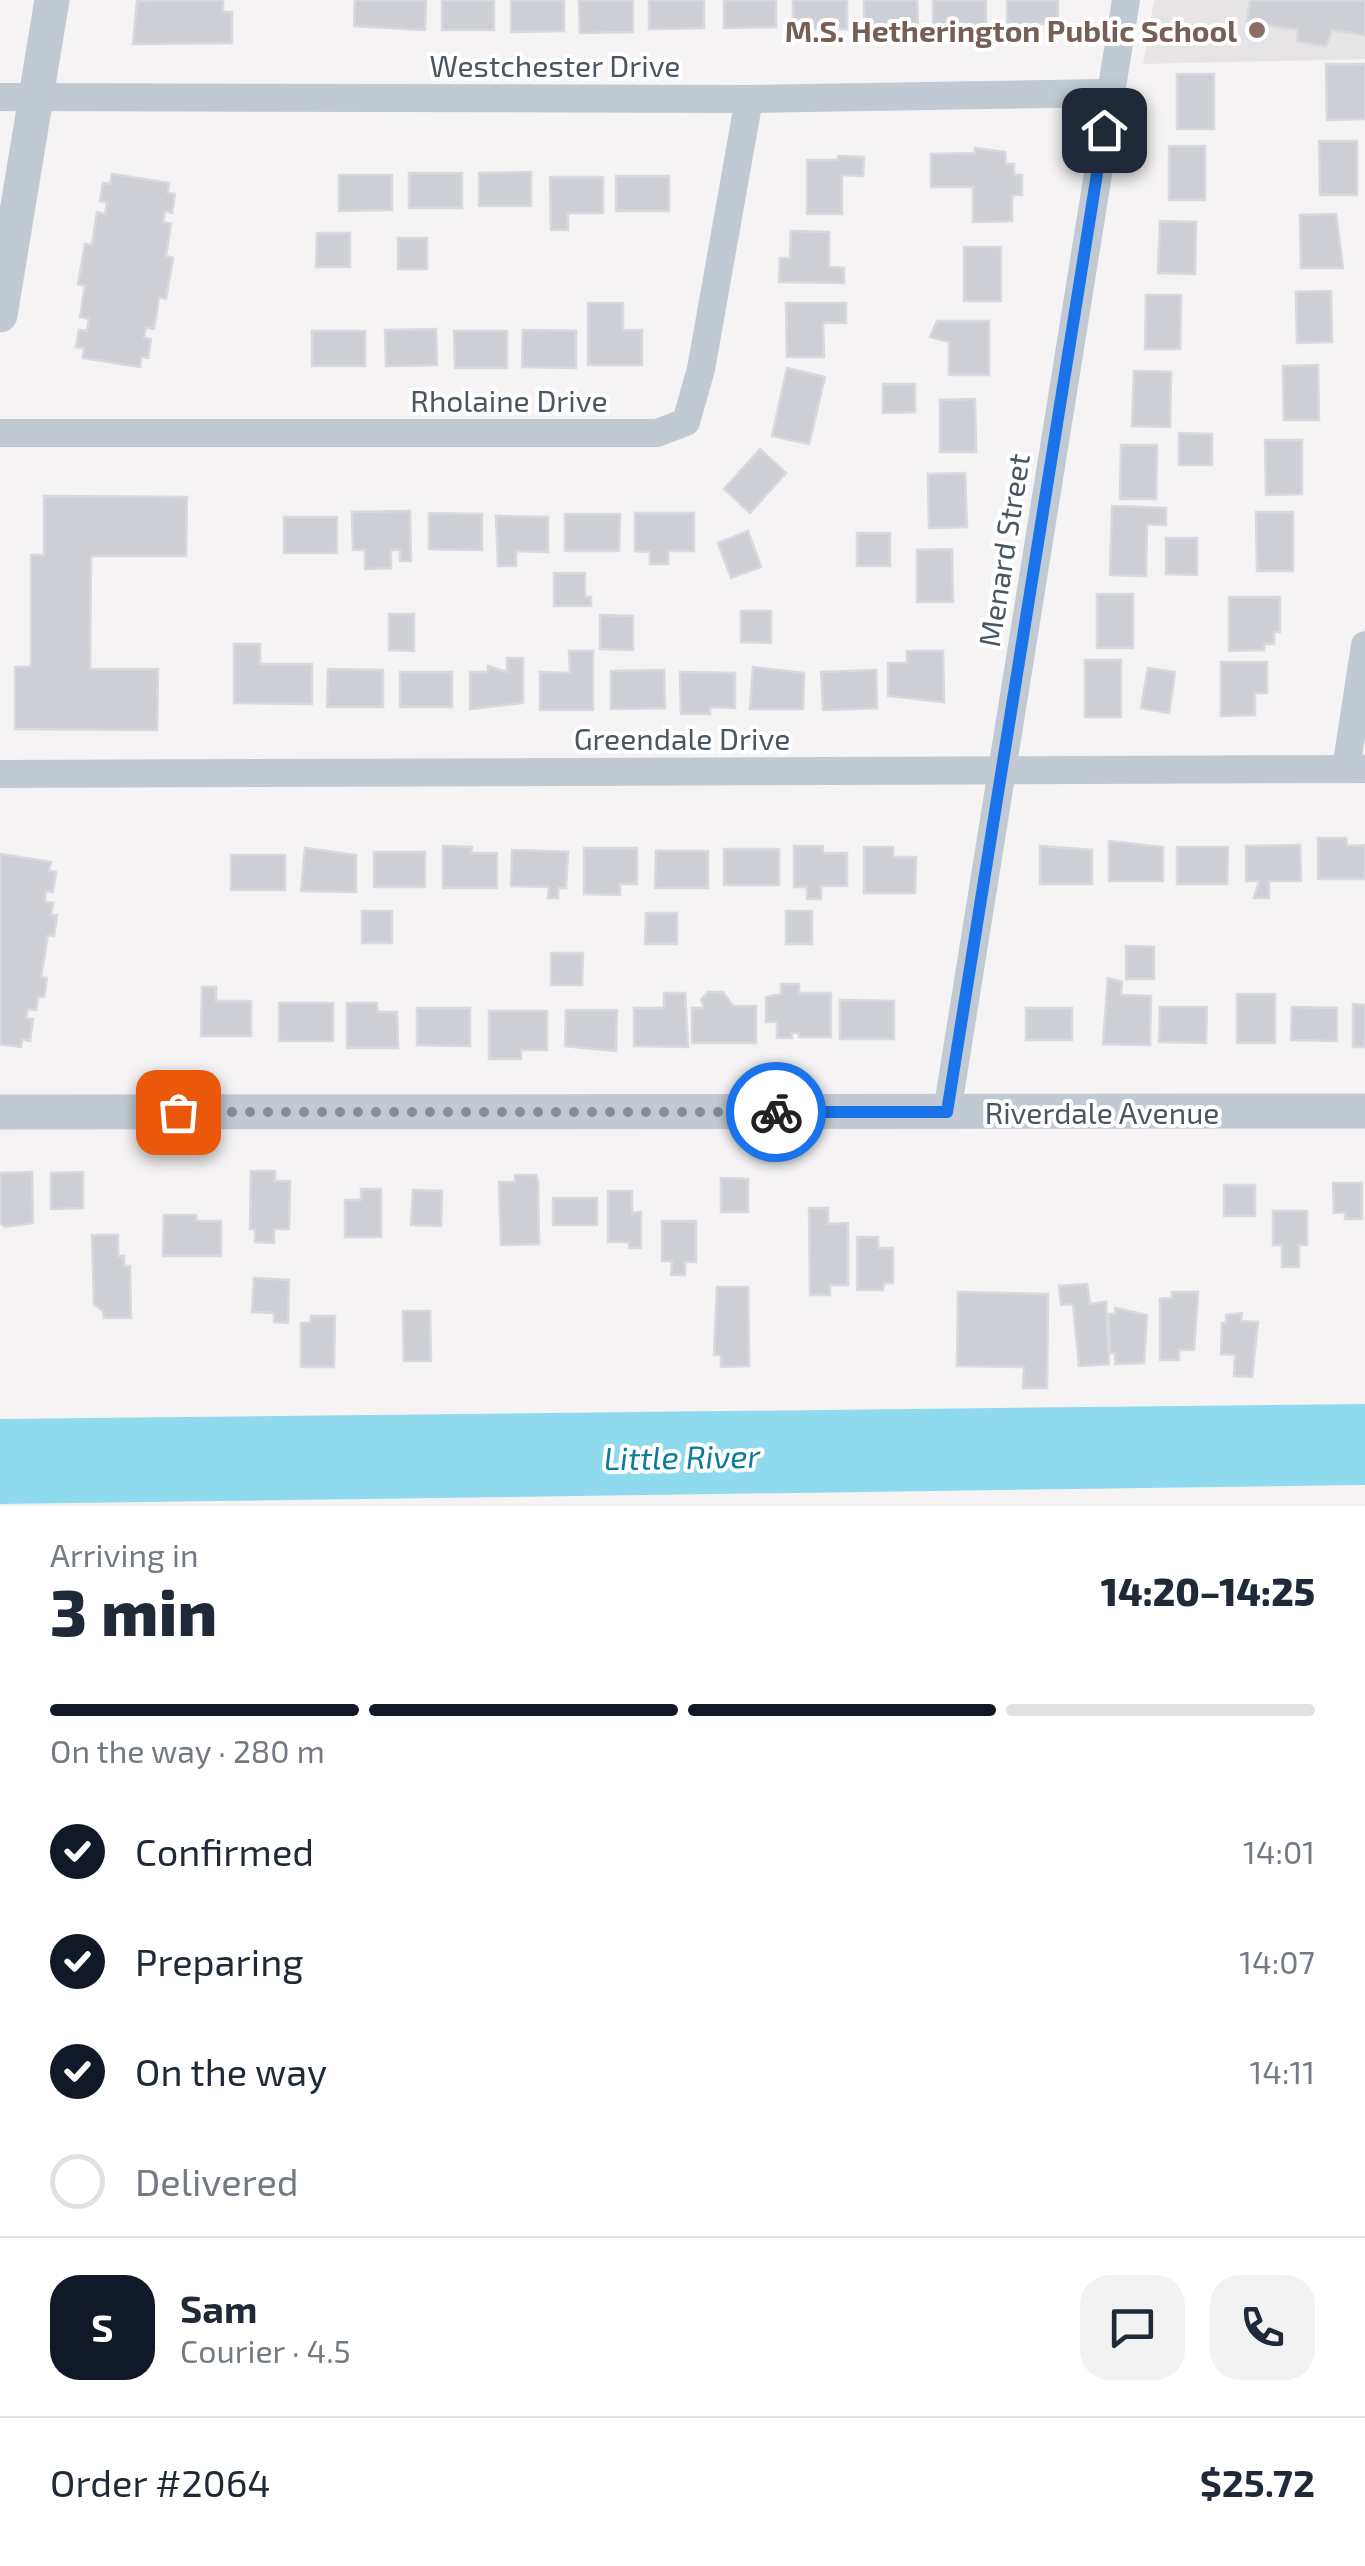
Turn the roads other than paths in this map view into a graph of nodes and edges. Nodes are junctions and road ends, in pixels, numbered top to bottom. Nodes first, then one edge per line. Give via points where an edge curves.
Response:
1 (52, 0) edge
2 (1126, 0) edge
3 (1110, 93) junction
4 (17, 98) edge
5 (749, 99) junction
6 (0, 316) edge
7 (0, 432) edge
8 (1365, 646) edge
9 (1000, 769) junction
10 (1356, 769) edge
11 (0, 774) edge
12 (1365, 1111) edge
13 (0, 1112) edge
14 (947, 1112) junction

1 - 4 street
2 - 3 street, Menard Street
3 - 5 street, Westchester Drive
3 - 9 street, Menard Street
4 - 5 street, Westchester Drive
4 - 6 street
5 - 7 street, Rholaine Drive via 686,422 656,433
8 - 10 street
9 - 10 street, Greendale Drive
9 - 11 street, Greendale Drive
9 - 14 street, Menard Street
12 - 14 street, Riverdale Avenue
13 - 14 street, Riverdale Avenue

